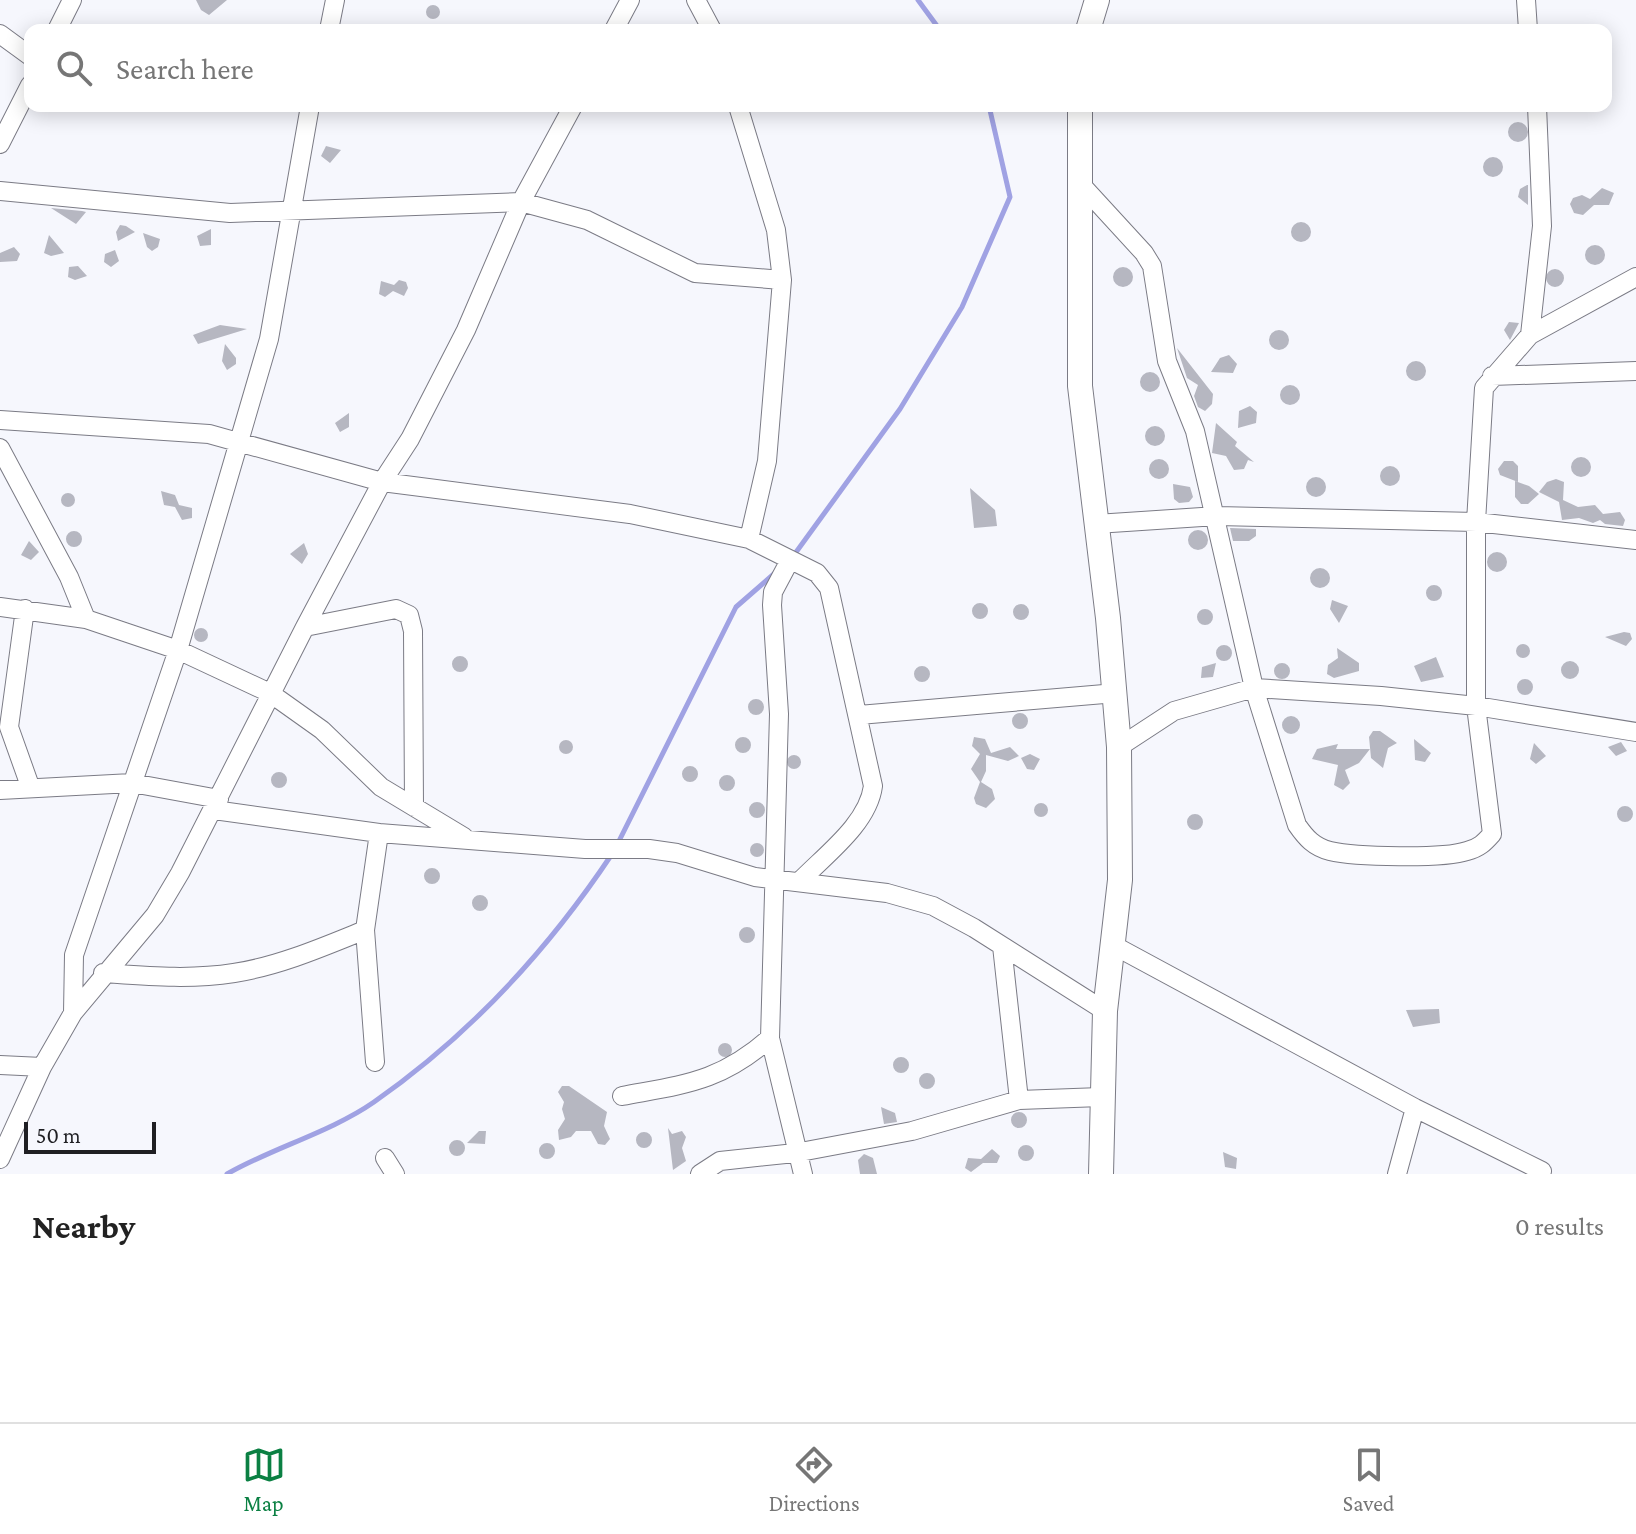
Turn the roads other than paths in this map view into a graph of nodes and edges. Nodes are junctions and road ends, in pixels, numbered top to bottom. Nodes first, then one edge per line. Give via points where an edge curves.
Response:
1 (72, 0) edge
2 (335, 0) edge
3 (630, 0) edge
4 (696, 0) edge
5 (1097, 0) edge
6 (1526, 0) edge
7 (60, 24) edge
8 (330, 24) edge
9 (617, 24) edge
10 (709, 24) edge
11 (1090, 24) edge
12 (1528, 24) edge
13 (0, 34) edge
14 (24, 52) edge
15 (24, 97) edge
16 (309, 112) edge
17 (570, 112) edge
18 (740, 112) edge
19 (1080, 112) edge
20 (1537, 112) edge
21 (0, 144) edge
22 (1077, 180) junction
23 (0, 191) edge
24 (521, 202) junction
25 (291, 213) junction
26 (1636, 277) edge
27 (782, 280) junction
28 (1530, 335) junction
29 (1636, 371) edge
30 (1492, 376) junction
31 (0, 420) edge
32 (239, 440) junction
33 (0, 448) edge
34 (382, 482) junction
35 (1217, 516) junction
36 (1476, 522) junction
37 (1096, 524) junction
38 (749, 539) junction
39 (1636, 540) edge
40 (790, 560) junction
41 (0, 607) edge
42 (25, 609) junction
43 (86, 619) junction
44 (305, 627) junction
45 (178, 650) junction
46 (1254, 688) junction
47 (270, 693) junction
48 (1116, 693) junction
49 (1476, 706) junction
50 (859, 715) junction
51 (1636, 732) edge
52 (1119, 747) junction
53 (132, 783) junction
54 (30, 786) junction
55 (0, 790) edge
56 (217, 804) junction
57 (414, 807) junction
58 (379, 833) junction
59 (470, 841) junction
60 (773, 879) junction
61 (799, 882) junction
62 (365, 930) junction
63 (1113, 945) junction
64 (1002, 946) junction
65 (103, 973) junction
66 (1105, 1011) junction
67 (73, 1013) junction
68 (770, 1038) junction
69 (375, 1062) dead end
70 (0, 1065) edge
71 (42, 1067) junction
72 (622, 1096) dead end
73 (1101, 1097) junction
74 (1019, 1100) junction
75 (1415, 1108) junction
76 (795, 1153) junction
77 (0, 1159) edge
78 (1542, 1171) dead end
79 (700, 1174) edge
80 (803, 1174) edge
81 (1101, 1174) edge
82 (1397, 1174) edge

1 - 7 street
2 - 8 street
3 - 9 street
4 - 10 street
5 - 11 main road
6 - 12 street
13 - 14 street
15 - 21 street
16 - 25 street
17 - 24 street
18 - 27 street via 776,230
19 - 22 main road
20 - 28 street via 1542,226
22 - 35 street via 1152,266 1167,361 1195,431
22 - 37 main road via 1080,386
23 - 25 street via 180,211
24 - 25 street
24 - 27 street via 587,220 695,273
24 - 34 street via 466,330
25 - 32 street via 275,317
26 - 28 street
27 - 38 street via 767,461
28 - 30 street
29 - 30 street
30 - 36 street via 1481,408
31 - 32 street
32 - 34 street
32 - 45 street
33 - 43 street
34 - 38 street via 630,514
34 - 44 street
35 - 36 street
35 - 37 street
35 - 46 street
36 - 39 street
36 - 49 street
37 - 48 main road
38 - 40 street
40 - 50 street via 817,573 829,588
40 - 60 street via 772,605 779,714
41 - 42 street
42 - 43 street
42 - 54 street via 9,727
43 - 45 street
44 - 47 street
44 - 57 street via 396,609 409,615
45 - 47 street
45 - 53 street
46 - 49 street
46 - 49 street via 1297,825 1308,841 1328,851 1358,855 1464,853 1482,846 1492,834
46 - 52 street via 1174,711
47 - 56 street
47 - 57 street via 322,730 364,774
48 - 50 street
48 - 52 main road
49 - 51 street
50 - 61 street via 873,786 871,801
52 - 63 main road via 1120,880
53 - 54 street
53 - 56 street
53 - 67 street via 74,955
54 - 55 street
56 - 58 street
56 - 65 street via 155,915
57 - 59 street
58 - 59 street
58 - 62 street
59 - 60 street via 649,849
60 - 61 street
60 - 68 street
61 - 64 street via 887,893 933,906
62 - 65 street via 306,954 236,973 167,978
62 - 69 street
63 - 66 main road
63 - 75 street
64 - 66 street
64 - 74 street
65 - 67 street
66 - 73 main road
67 - 71 street
68 - 72 street via 747,1059 712,1078
68 - 76 street
70 - 71 street
71 - 77 street
73 - 74 street
73 - 81 main road
74 - 76 street via 912,1131
75 - 78 street
75 - 82 street
76 - 79 street via 720,1161
76 - 80 street

